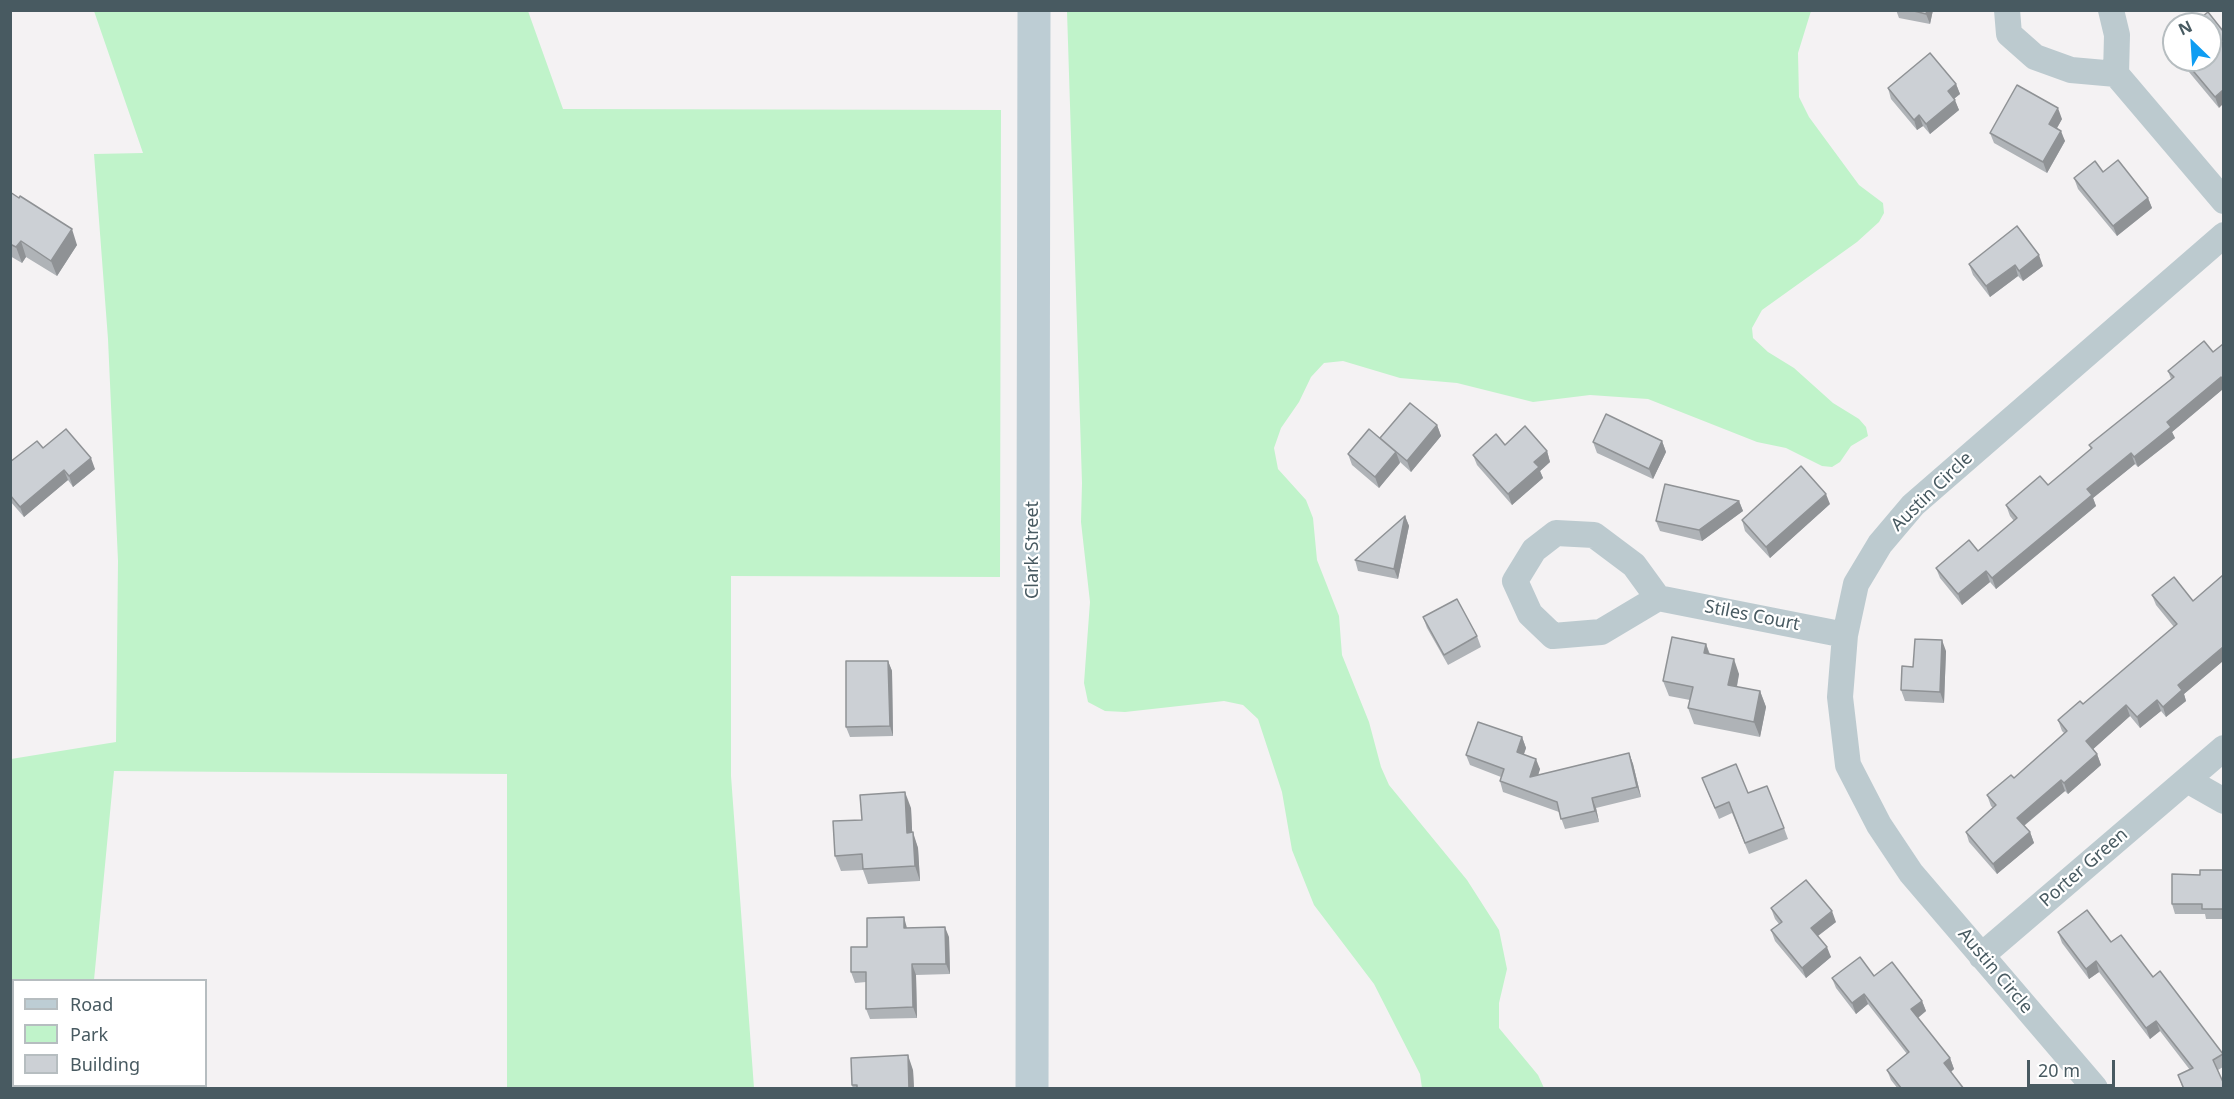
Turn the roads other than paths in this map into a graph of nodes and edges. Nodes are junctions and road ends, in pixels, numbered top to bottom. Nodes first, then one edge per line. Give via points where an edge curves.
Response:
1 (1034, 10) edge
2 (2007, 10) edge
3 (2111, 10) edge
4 (2116, 74) junction
5 (2223, 201) edge
6 (2223, 235) edge
7 (1658, 598) junction
8 (1845, 635) junction
9 (2223, 748) edge
10 (2187, 780) junction
11 (2223, 801) edge
12 (1981, 956) junction
13 (1032, 1089) edge
14 (2096, 1089) edge

1 - 13 main road, Clark Street
2 - 4 street via 2009,34 2035,57 2072,70
3 - 4 street via 2117,35
4 - 5 street
6 - 8 street, Austin Circle via 1913,506 1880,544 1856,584
7 - 7 street via 1634,565 1594,535 1556,533 1534,550 1515,581 1530,614 1553,636 1601,632
7 - 8 street, Stiles Court
8 - 12 street, Austin Circle via 1840,697 1848,765 1879,825 1911,873
9 - 10 street, Porter Green
10 - 11 street
10 - 12 street, Porter Green
12 - 14 street, Austin Circle

